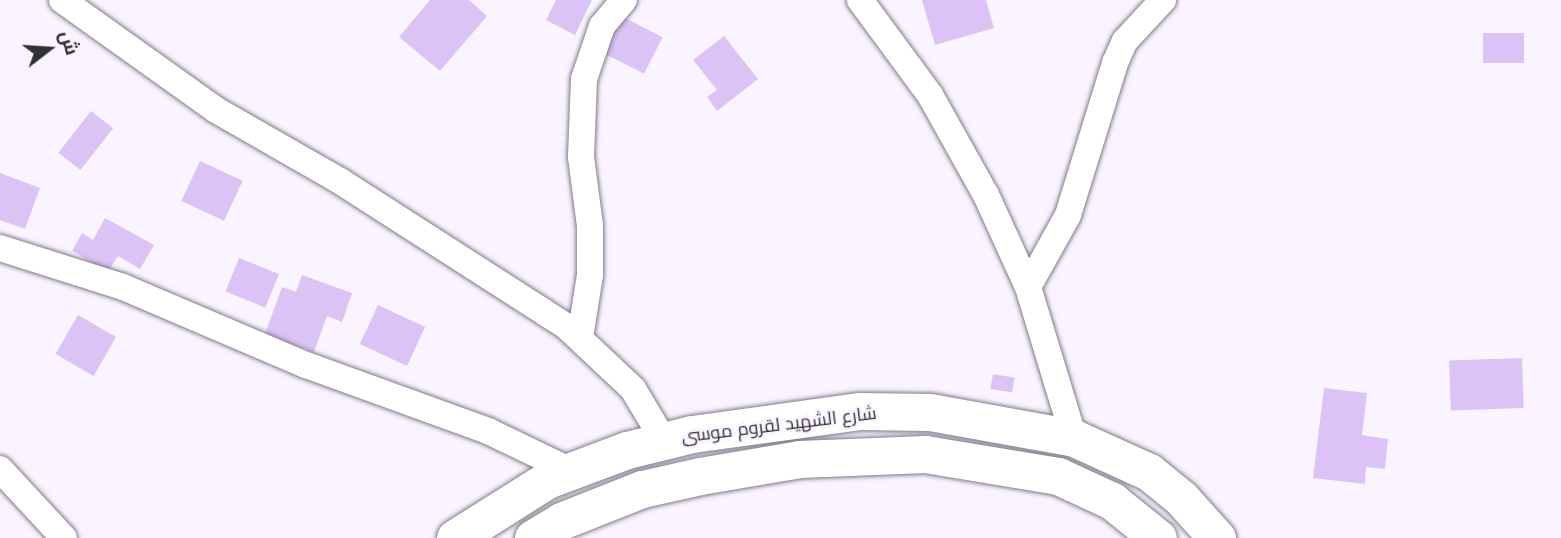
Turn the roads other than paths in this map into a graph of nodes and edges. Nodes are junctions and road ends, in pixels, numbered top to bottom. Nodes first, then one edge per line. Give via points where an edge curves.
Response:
1 (62, 0) edge
2 (624, 0) edge
3 (859, 0) edge
4 (1163, 0) edge
5 (0, 248) edge
6 (1028, 287) junction
7 (579, 338) junction
8 (1074, 438) junction
9 (664, 441) junction
10 (0, 469) edge
11 (571, 471) junction
12 (64, 538) edge
13 (455, 538) edge
14 (533, 538) edge
15 (1158, 538) edge
16 (1217, 538) edge

1 - 7 street via 216,110 340,180
2 - 7 street via 602,26 584,79 581,157 590,226 590,275
3 - 6 street via 930,95 986,195
4 - 6 street via 1125,41 1068,215
5 - 11 street via 123,288 306,365 488,432
6 - 8 street
7 - 9 street via 633,388
8 - 9 street, شارع الشهيد لقروم موسى via 930,412 860,411
8 - 16 street, شارع الشهيد لقروم موسى via 1149,472 1181,498
9 - 11 street, شارع الشهيد لقروم موسى
10 - 12 street
11 - 13 street, شارع الشهيد لقروم موسى via 547,480
14 - 15 street, شارع الشهيد لقروم موسى via 561,521 642,489 700,476 799,458 925,454 1058,476 1112,501

